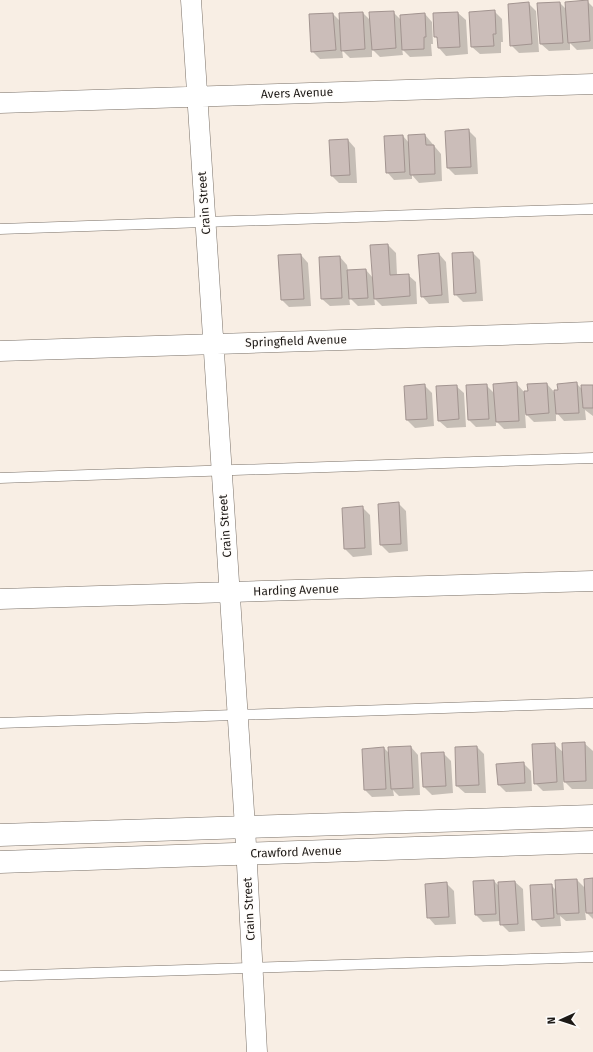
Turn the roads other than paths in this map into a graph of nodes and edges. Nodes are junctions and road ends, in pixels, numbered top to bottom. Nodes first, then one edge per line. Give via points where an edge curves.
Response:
1 (191, 0) edge
2 (593, 84) edge
3 (197, 96) junction
4 (0, 103) edge
5 (593, 209) edge
6 (205, 222) junction
7 (0, 229) edge
8 (593, 332) edge
9 (213, 344) junction
10 (0, 351) edge
11 (593, 458) edge
12 (222, 471) junction
13 (0, 478) edge
14 (593, 581) edge
15 (229, 592) junction
16 (0, 599) edge
17 (593, 703) edge
18 (238, 714) junction
19 (0, 723) edge
20 (593, 816) edge
21 (245, 827) junction
22 (0, 835) edge
23 (593, 842) edge
24 (246, 853) junction
25 (0, 862) edge
26 (593, 957) edge
27 (252, 968) junction
28 (0, 976) edge
29 (257, 1052) edge

1 - 3 street, Crain Street
2 - 3 street, Avers Avenue
3 - 4 street, Avers Avenue
3 - 6 street, Crain Street
5 - 6 lane
6 - 7 lane
6 - 9 street, Crain Street
8 - 9 street, Springfield Avenue
9 - 10 street, Springfield Avenue
9 - 12 street, Crain Street
11 - 12 lane
12 - 13 lane
12 - 15 street, Crain Street
14 - 15 street, Harding Avenue
15 - 16 street, Harding Avenue
15 - 18 street, Crain Street
17 - 18 lane
18 - 19 lane
18 - 21 street, Crain Street
20 - 21 main road
21 - 22 main road
21 - 24 street, Crain Street
23 - 24 main road, Crawford Avenue
24 - 25 main road, Crawford Avenue
24 - 27 street, Crain Street
26 - 27 lane
27 - 28 lane
27 - 29 street, Crain Street

